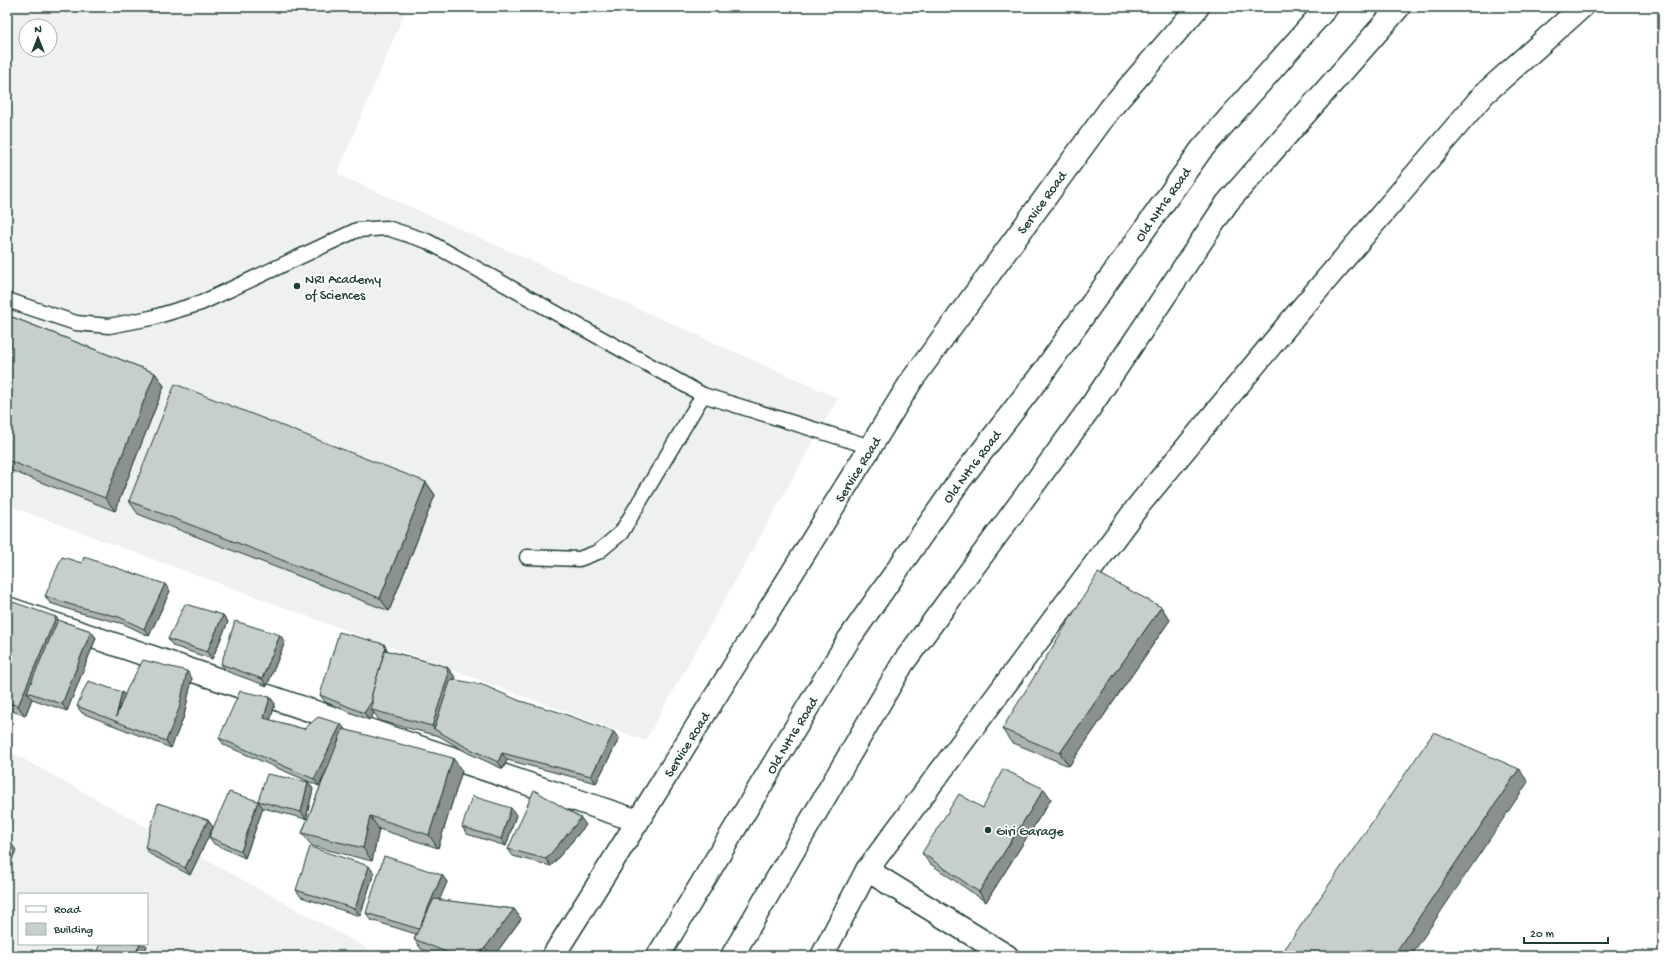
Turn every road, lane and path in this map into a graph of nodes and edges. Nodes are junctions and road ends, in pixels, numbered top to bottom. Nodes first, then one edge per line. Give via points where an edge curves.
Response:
1 (1198, 7) edge
2 (1327, 7) edge
3 (1399, 7) edge
4 (1582, 7) edge
5 (7, 300) edge
6 (703, 395) junction
7 (871, 446) junction
8 (527, 557) dead end
9 (7, 608) edge
10 (638, 821) junction
11 (868, 870) junction
12 (553, 956) edge
13 (658, 956) edge
14 (732, 956) edge
15 (822, 956) edge
16 (1007, 956) edge

1 - 7 street, Service Road via 1110,109 912,380
2 - 13 street, Old NH16 Road via 1201,150 1044,371 960,480 849,639
3 - 14 street via 1227,203 1087,412 904,663
4 - 11 street via 1484,94 1280,333 1139,505
5 - 6 lane via 76,323 109,326 152,318 201,303 357,230 387,228 427,241
6 - 7 lane
6 - 8 lane via 621,533 598,552 579,559
7 - 10 street, Service Road
9 - 10 street
10 - 12 street, Service Road
11 - 15 street
11 - 16 street

